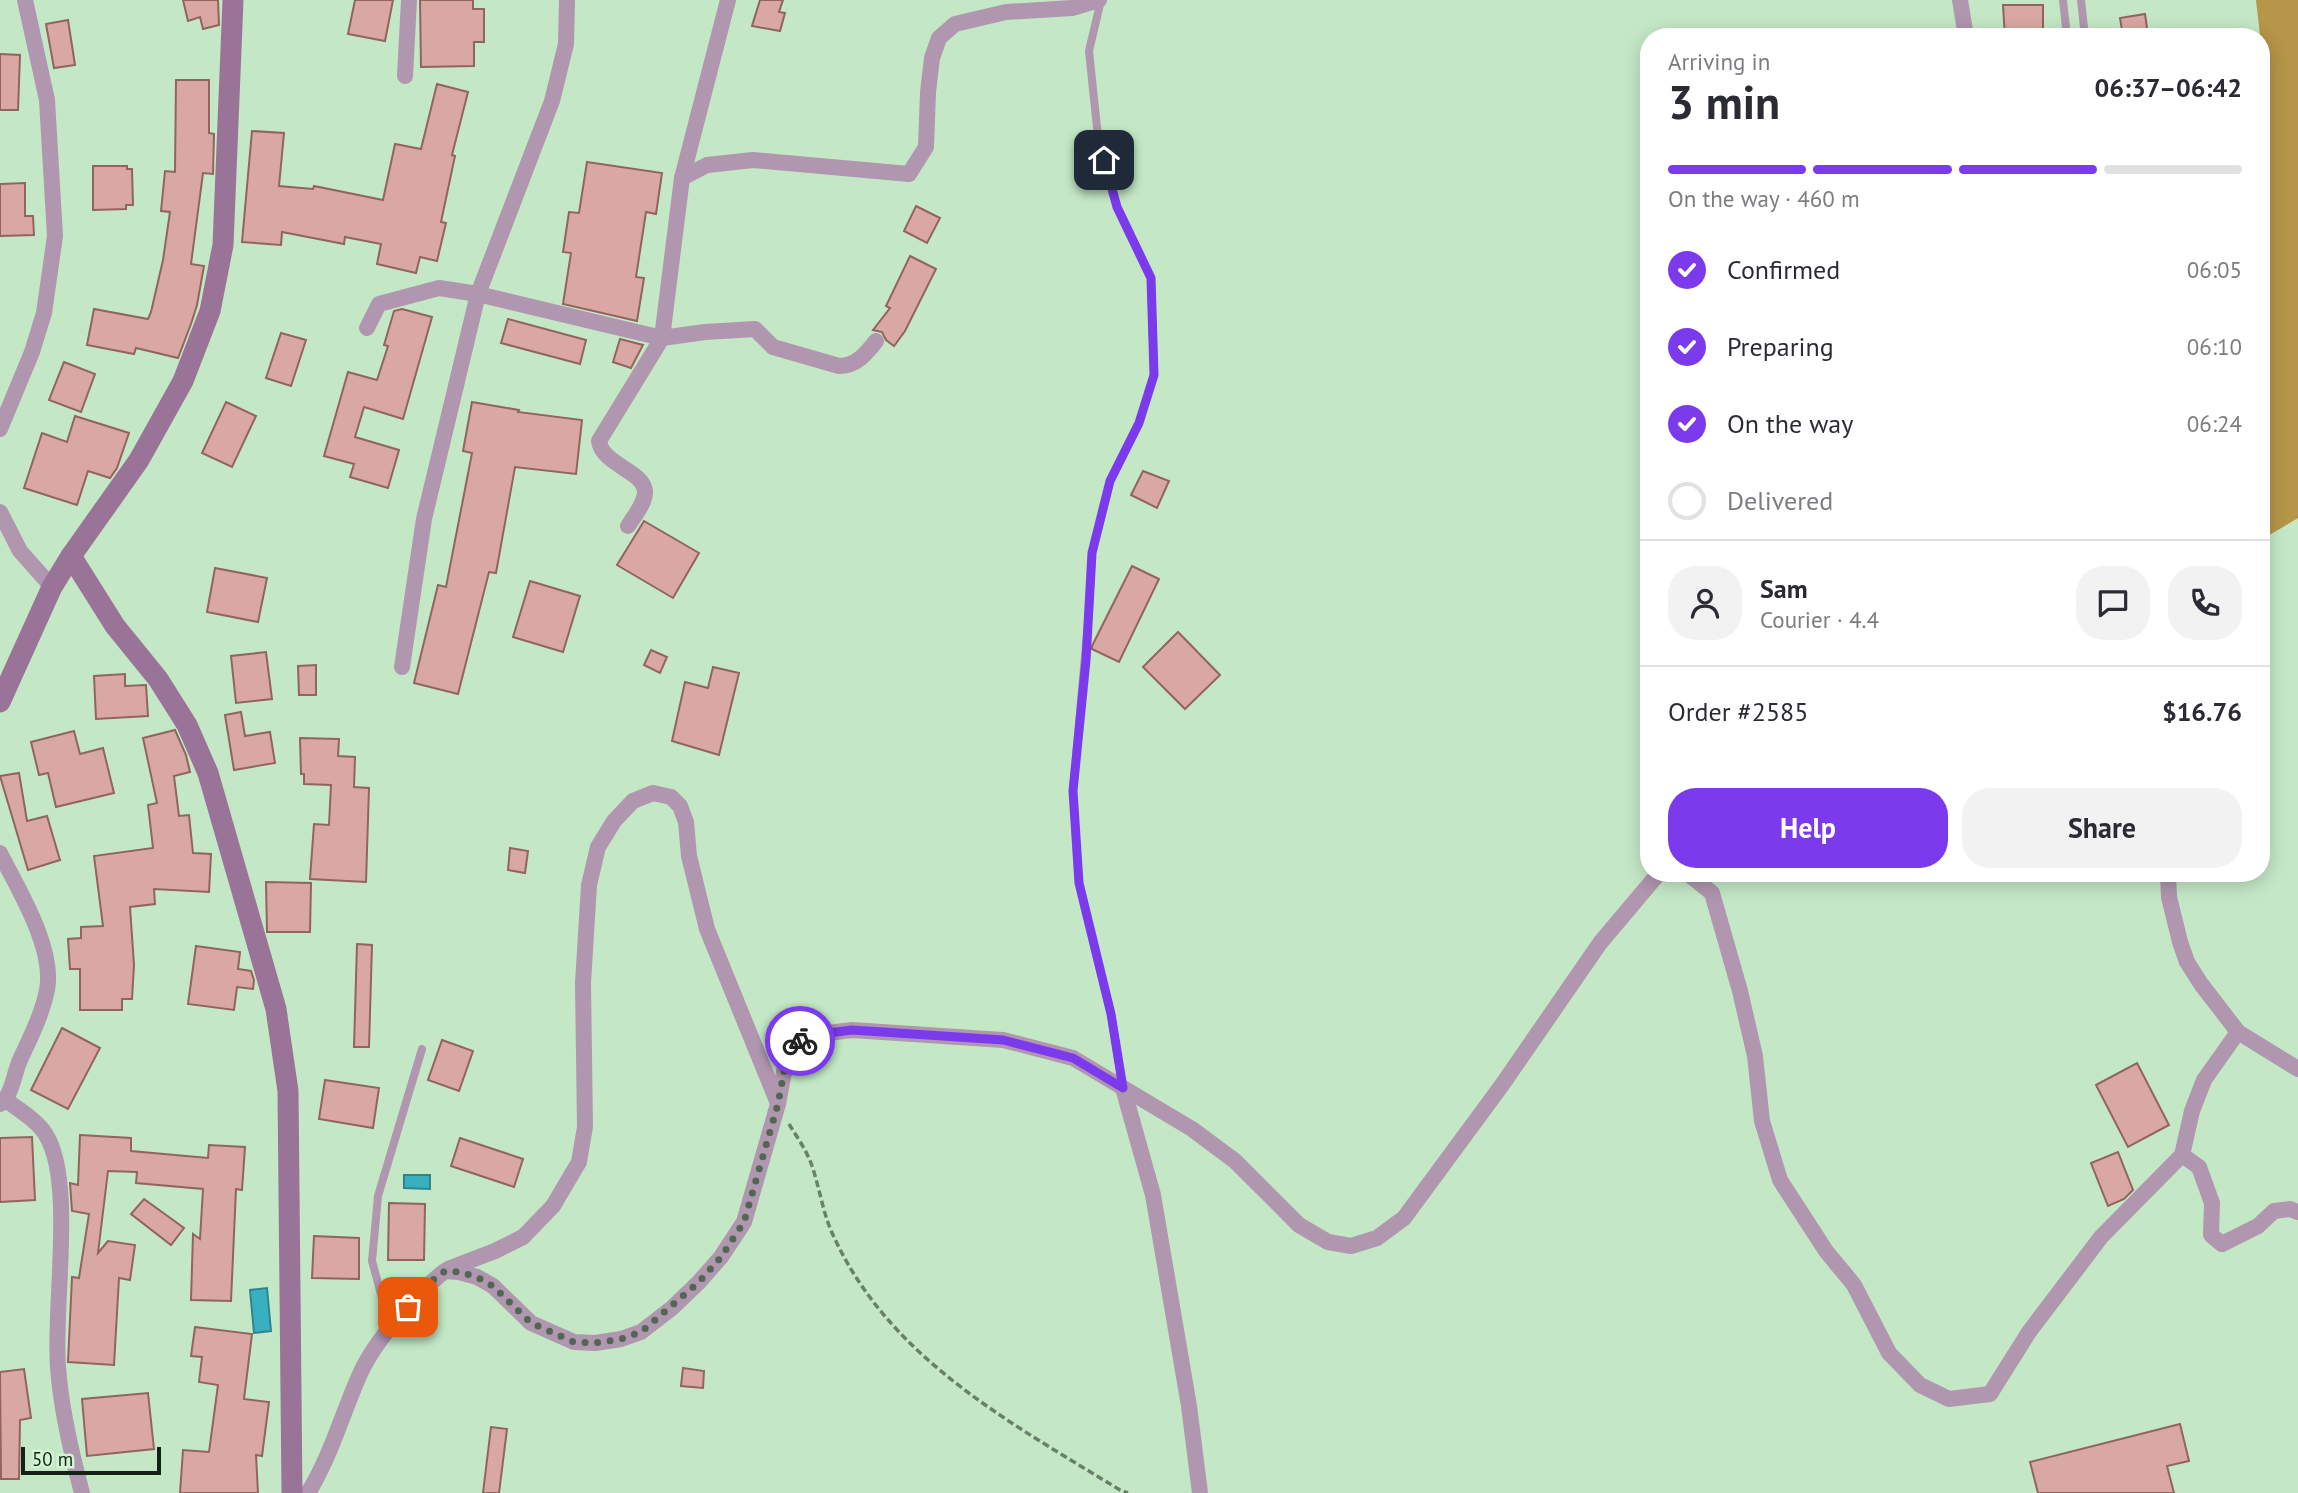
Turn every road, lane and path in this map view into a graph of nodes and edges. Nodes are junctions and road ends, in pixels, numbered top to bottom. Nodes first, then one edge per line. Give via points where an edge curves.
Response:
1 (25, 0) edge
2 (233, 0) edge
3 (409, 0) edge
4 (567, 0) edge
5 (728, 0) edge
6 (1100, 0) edge
7 (1960, 0) edge
8 (2063, 0) edge
9 (2081, 0) edge
10 (1965, 28) edge
11 (2066, 28) edge
12 (2084, 28) edge
13 (405, 76) dead end
14 (682, 178) junction
15 (478, 294) junction
16 (368, 328) dead end
17 (662, 338) junction
18 (876, 341) dead end
19 (0, 429) edge
20 (0, 512) edge
21 (628, 526) dead end
22 (71, 556) junction
23 (52, 587) junction
24 (402, 667) dead end
25 (0, 702) edge
26 (0, 853) edge
27 (1651, 882) edge
28 (1698, 882) edge
29 (2168, 882) edge
30 (2238, 1032) junction
31 (422, 1049) dead end
32 (2298, 1069) edge
33 (1123, 1088) junction
34 (3, 1102) edge
35 (778, 1104) junction
36 (2182, 1155) junction
37 (2298, 1212) edge
38 (445, 1271) junction
39 (391, 1328) junction
40 (82, 1493) edge
41 (292, 1493) edge
42 (308, 1493) edge
43 (1128, 1493) edge
44 (1199, 1493) edge

1 - 19 street via 47,100 55,236 44,313
2 - 22 main road via 223,245 210,311 183,382 139,460
3 - 13 street
4 - 15 street via 566,44 552,101
5 - 14 street
6 - 14 street via 954,24 939,38 932,58 926,147 909,174 753,160 707,164
6 - 33 lane via 1089,51 1098,137 1117,207 1151,278 1154,375 1139,423 1110,481 1092,553 1073,791 1079,883 1111,1014
7 - 10 street
8 - 11 lane
9 - 12 lane
14 - 17 street
15 - 16 street via 439,288 379,304
15 - 17 street
15 - 24 street via 424,519
17 - 18 street via 755,329 773,347 839,366 859,360
17 - 21 street via 599,441 604,453 644,486 645,494
20 - 23 street via 20,551
22 - 23 main road
22 - 41 main road via 116,626 158,679 192,737 208,773 276,1010 288,1091
23 - 25 main road
26 - 34 street via 46,954 48,987
27 - 33 street via 1600,943 1404,1219 1377,1238 1351,1246 1328,1242 1299,1225 1235,1161
28 - 36 street via 1712,893 1740,991 1755,1056 1762,1121 1780,1180 1854,1285 1889,1353 1920,1385 1949,1399 1990,1394 2029,1332 2101,1237
29 - 30 street via 2187,962
30 - 32 street
30 - 36 street via 2204,1080
31 - 39 lane via 378,1196 372,1261
33 - 35 street via 1073,1058 1003,1040 852,1030 799,1041 786,1061
33 - 44 street via 1153,1195
34 - 40 street via 46,1133 57,1161 61,1214 58,1367 64,1419
35 - 38 street via 744,1222 699,1282 641,1332 595,1343 574,1342 531,1323 493,1286 477,1277
35 - 38 street via 707,929 680,806 671,797 653,793 634,801 614,821 598,848 589,886 583,984 585,1127 579,1162 553,1206 523,1237
35 - 43 path via 811,1163 833,1236 862,1288 908,1343 989,1409
36 - 37 street via 2199,1167 2212,1203 2211,1236 2222,1244 2258,1226 2274,1210
38 - 39 street via 425,1286
39 - 42 street via 361,1371

